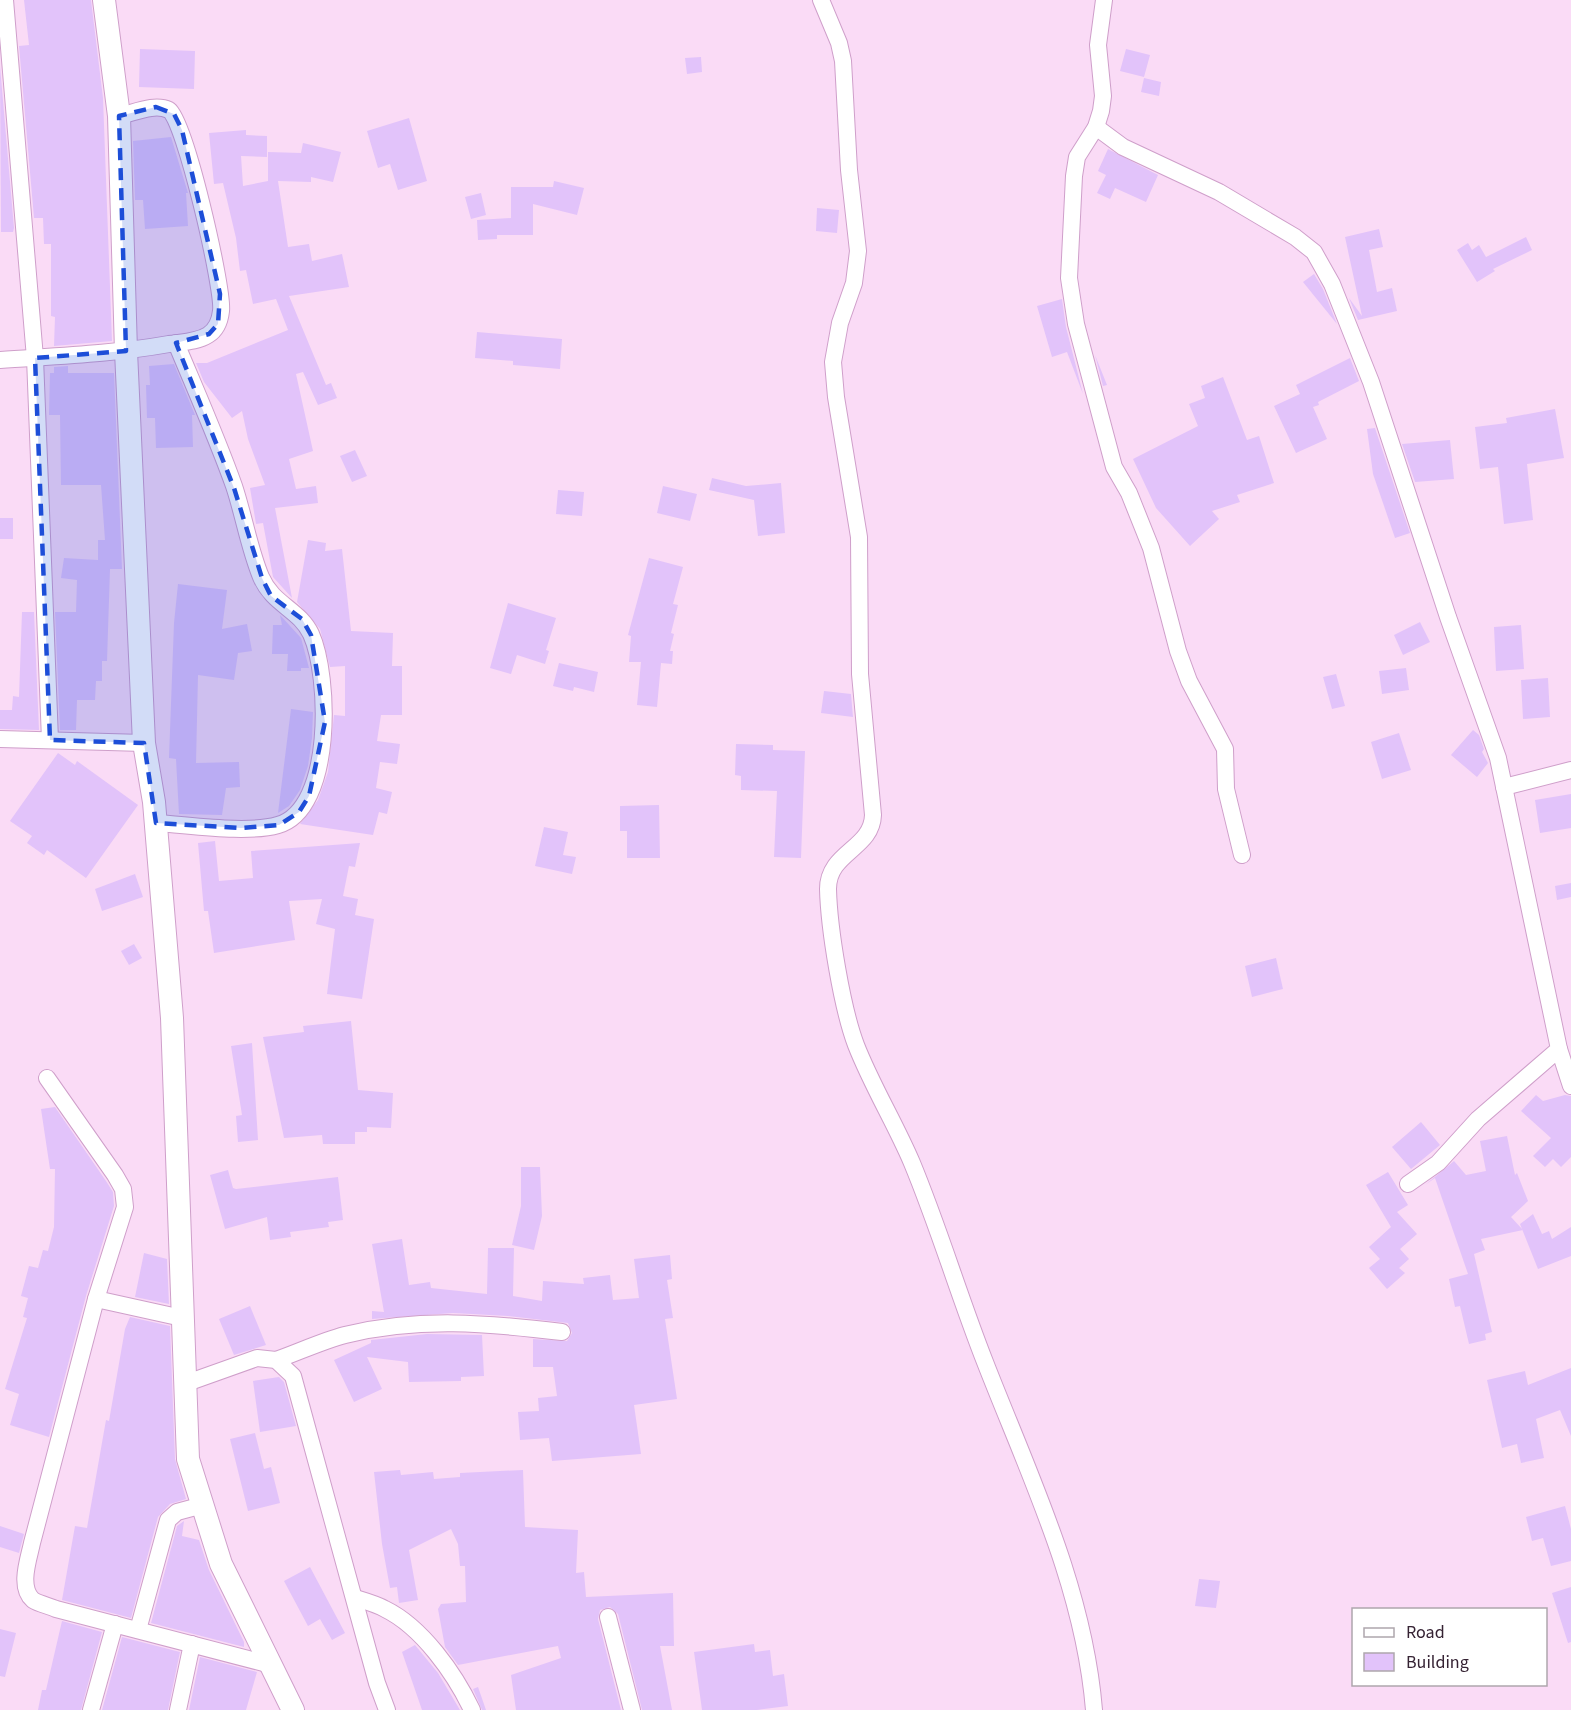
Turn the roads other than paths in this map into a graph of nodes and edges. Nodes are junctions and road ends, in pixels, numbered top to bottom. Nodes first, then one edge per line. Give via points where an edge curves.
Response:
1 (5, 0) edge
2 (104, 0) edge
3 (821, 0) edge
4 (1104, 0) edge
5 (119, 116) junction
6 (1096, 127) junction
7 (176, 343) junction
8 (126, 351) junction
9 (35, 358) junction
10 (0, 360) edge
11 (0, 739) edge
12 (50, 740) junction
13 (144, 743) junction
14 (1571, 770) edge
15 (1503, 787) junction
16 (156, 823) junction
17 (1242, 855) dead end
18 (1559, 1049) junction
19 (47, 1078) dead end
20 (1571, 1086) edge
21 (1408, 1184) dead end
22 (96, 1299) junction
23 (182, 1318) junction
24 (562, 1332) dead end
25 (276, 1360) junction
26 (184, 1384) junction
27 (203, 1505) junction
28 (355, 1598) junction
29 (608, 1617) dead end
30 (115, 1624) junction
31 (138, 1630) junction
32 (192, 1644) junction
33 (271, 1665) junction
34 (91, 1710) edge
35 (178, 1710) edge
36 (293, 1710) edge
37 (387, 1710) edge
38 (472, 1710) edge
39 (632, 1710) edge
40 (1094, 1710) edge

1 - 9 street
2 - 5 main road
3 - 40 street via 843,61 858,251 854,283 840,323 833,362 859,537 860,674 873,815 870,832 836,862 828,887 841,988 855,1042 911,1161 984,1361 1039,1494 1082,1629
4 - 6 street via 1098,45 1103,96
5 - 7 street via 156,107 174,114 182,130 207,229 222,310 218,324 203,337
5 - 8 main road
6 - 15 street via 1123,147 1220,192 1314,252 1332,284 1371,382 1498,758
6 - 17 street via 1077,157 1074,176 1069,278 1076,324 1104,438 1151,548 1178,651 1189,681 1225,749 1226,789
7 - 8 street
7 - 16 street via 234,488 262,578 271,596 302,619 311,635 318,658 325,722 309,796 299,812 279,825 241,828
8 - 9 street
8 - 13 main road
9 - 10 street
9 - 12 street
11 - 12 street
12 - 13 street
13 - 16 main road
14 - 15 street
15 - 18 street
16 - 23 main road via 172,1018
18 - 20 street
18 - 21 street via 1478,1119 1438,1162
19 - 22 street via 123,1189 126,1207
22 - 23 street
22 - 30 street via 25,1574 33,1599
23 - 26 main road
24 - 25 street via 463,1322 415,1324 345,1335
25 - 26 street via 257,1358
25 - 28 street via 293,1376
26 - 27 main road via 188,1458
27 - 31 street via 177,1512 168,1520
27 - 33 main road via 221,1564
28 - 37 street
28 - 38 street via 387,1609 420,1637 454,1674
29 - 39 street
30 - 31 street
30 - 34 street
31 - 32 street
32 - 33 street
32 - 35 street
33 - 36 main road

